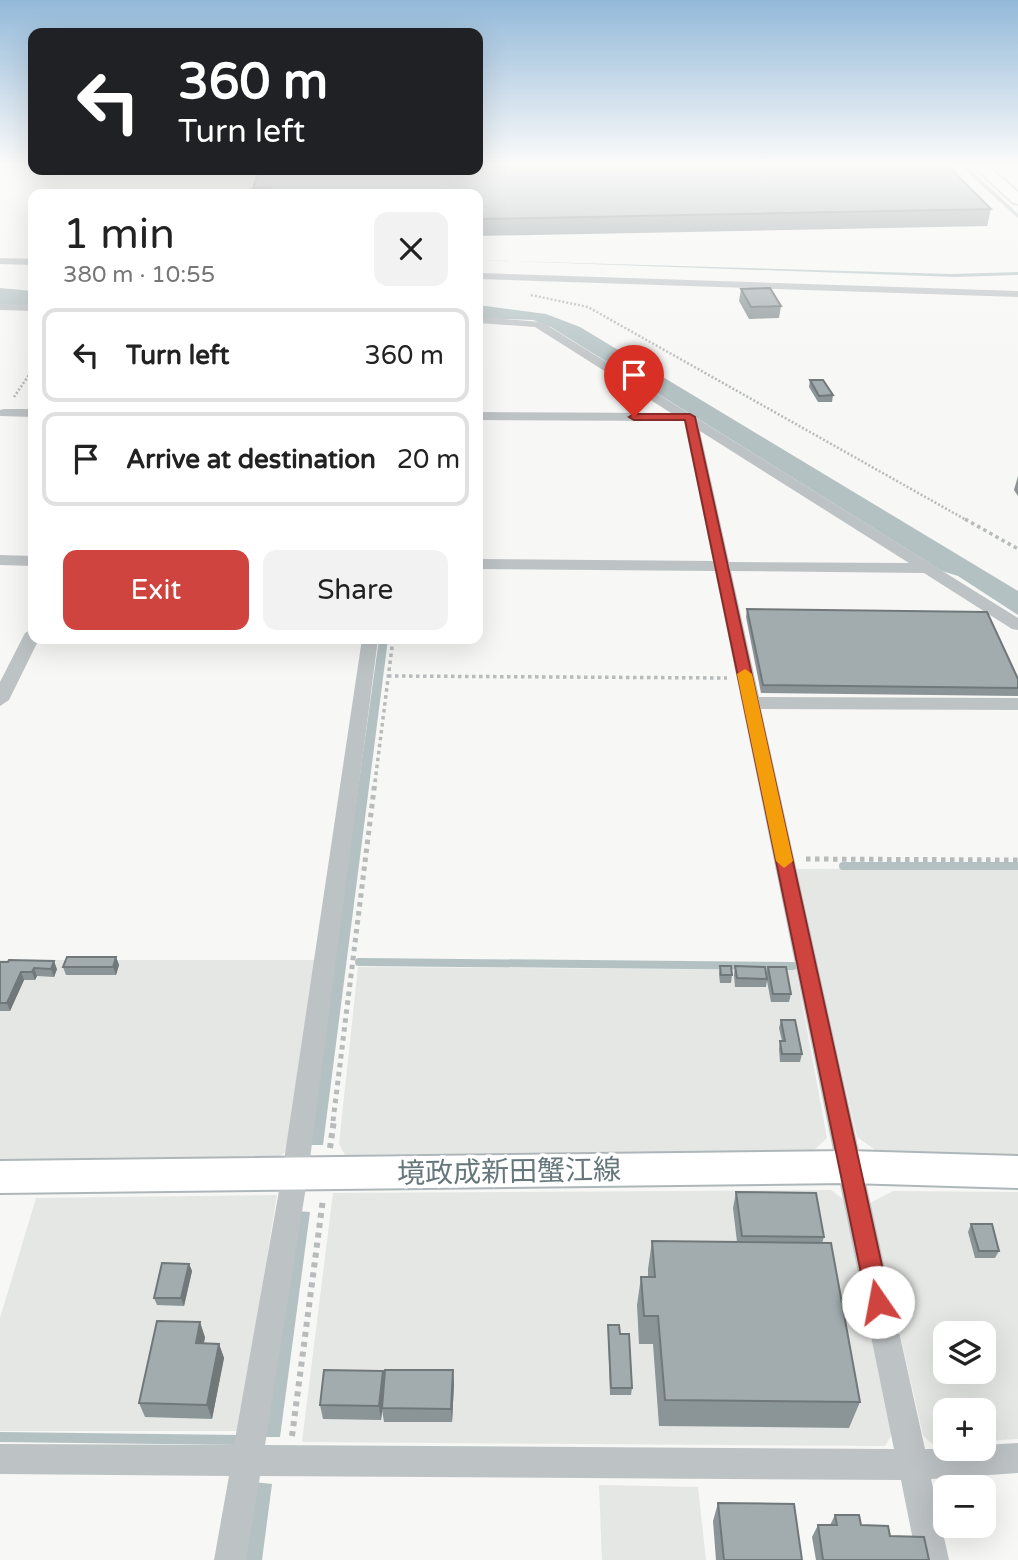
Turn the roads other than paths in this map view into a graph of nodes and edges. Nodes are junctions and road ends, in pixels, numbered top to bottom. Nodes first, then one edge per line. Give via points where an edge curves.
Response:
1 (0, 254) edge
2 (28, 255) edge
3 (0, 261) edge
4 (28, 262) edge
5 (483, 269) edge
6 (483, 276) edge
7 (1018, 286) edge
8 (1018, 294) edge
9 (0, 307) edge
10 (28, 308) edge
11 (483, 320) edge
12 (4, 413) road end
13 (28, 414) edge
14 (483, 416) edge
15 (690, 417) junction
16 (0, 561) edge
17 (28, 561) edge
18 (483, 564) edge
19 (722, 565) junction
20 (928, 568) junction
21 (1018, 625) edge
22 (28, 643) edge
23 (369, 644) edge
24 (0, 701) edge
25 (751, 703) junction
26 (1018, 704) edge
27 (849, 1167) junction
28 (1018, 1172) edge
29 (311, 1174) junction
30 (0, 1177) edge
31 (1018, 1458) edge
32 (0, 1459) edge
33 (245, 1462) junction
34 (913, 1465) junction
35 (230, 1560) edge
36 (933, 1560) edge

1 - 2 street
3 - 4 street
5 - 7 street
6 - 8 street
9 - 10 street
11 - 15 street via 538,324
12 - 13 street
14 - 15 street
15 - 19 street
15 - 20 street
16 - 17 street
18 - 19 street
19 - 20 street
19 - 25 street
20 - 21 street
22 - 24 street
23 - 29 street
25 - 26 street
25 - 27 street
27 - 28 main road, 境政成新田蟹江線
27 - 29 main road, 境政成新田蟹江線
27 - 34 street
29 - 30 main road, 境政成新田蟹江線
29 - 33 street
31 - 34 street
32 - 33 street
33 - 34 street
33 - 35 street
34 - 36 street

